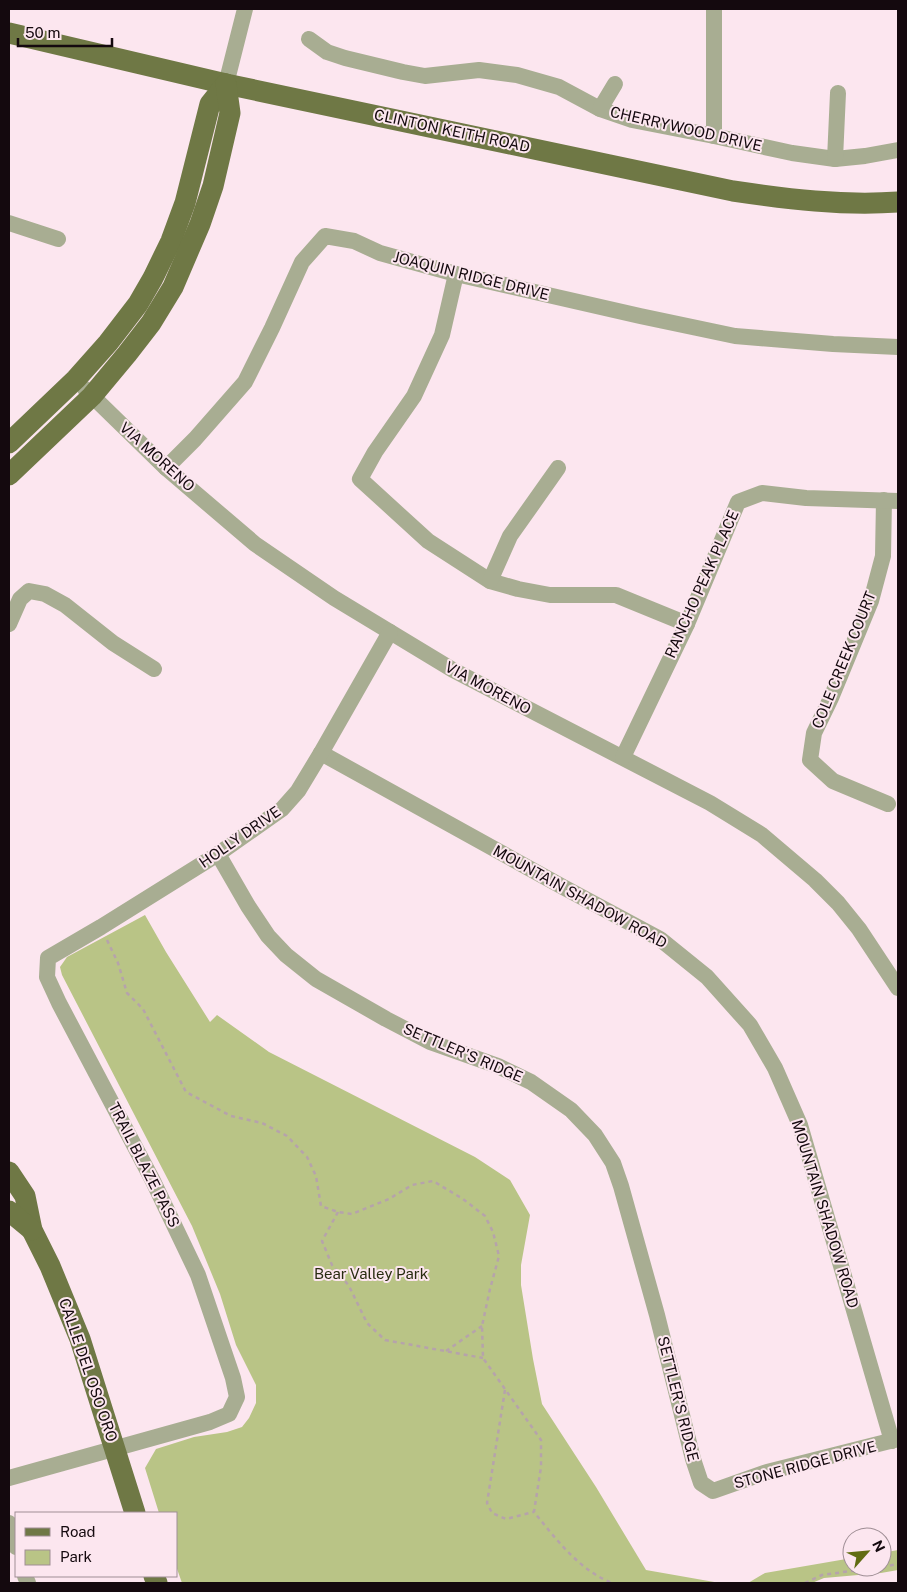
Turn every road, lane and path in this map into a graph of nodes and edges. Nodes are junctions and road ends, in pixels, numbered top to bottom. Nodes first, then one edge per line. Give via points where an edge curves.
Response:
1 (244, 9) edge
2 (714, 9) edge
3 (9, 33) edge
4 (309, 39) dead end
5 (226, 84) junction
6 (615, 84) dead end
7 (838, 93) dead end
8 (600, 109) junction
9 (714, 136) junction
10 (898, 150) edge
11 (834, 159) junction
12 (898, 202) edge
13 (9, 223) edge
14 (58, 239) dead end
15 (456, 274) junction
16 (898, 347) edge
17 (76, 379) junction
18 (92, 396) junction
19 (9, 443) edge
20 (166, 468) junction
21 (558, 468) dead end
22 (9, 476) edge
23 (891, 501) edge
24 (490, 581) junction
25 (9, 624) edge
26 (686, 624) junction
27 (390, 632) junction
28 (154, 669) dead end
29 (321, 753) junction
30 (623, 757) junction
31 (888, 804) dead end
32 (218, 854) junction
33 (101, 927) junction
34 (48, 958) joint
35 (898, 988) edge
36 (9, 1172) edge
37 (9, 1211) edge
38 (338, 1212) junction
39 (32, 1230) junction
40 (482, 1326) junction
41 (445, 1352) junction
42 (484, 1358) junction
43 (505, 1388) junction
44 (895, 1440) edge
45 (114, 1449) junction
46 (9, 1478) edge
47 (713, 1492) joint
48 (135, 1512) edge
49 (534, 1512) junction
50 (9, 1523) edge
51 (15, 1544) edge
52 (842, 1572) edge
53 (612, 1583) edge
54 (805, 1583) edge

1 - 5 street
2 - 9 street
3 - 5 main road, CLINTON KEITH ROAD
4 - 8 street, CHERRYWOOD DRIVE via 327,52 345,58 425,76 479,70 517,75 559,88
5 - 12 main road, CLINTON KEITH ROAD via 733,191 799,200 873,204
5 - 17 main road via 210,104 185,203 154,278 108,344
5 - 18 main road via 230,113 213,186 173,287 151,323
6 - 8 street
7 - 11 street
8 - 9 street, CHERRYWOOD DRIVE via 632,120
9 - 11 street, CHERRYWOOD DRIVE via 792,154
10 - 11 street, CHERRYWOOD DRIVE
13 - 14 street
15 - 16 street, JOAQUIN RIDGE DRIVE via 735,336
15 - 20 street, JOAQUIN RIDGE DRIVE via 380,253 354,240 326,236 302,262 245,382
15 - 24 street via 442,335 414,396 374,452 360,479 428,541
17 - 18 street, VIA MORENO
17 - 19 main road
18 - 20 street, VIA MORENO
18 - 22 main road
20 - 27 street, VIA MORENO via 255,544
21 - 24 street via 510,536
23 - 26 street, RANCHO PEAK PLACE via 762,493 738,502
23 - 31 street, COLE CREEK COURT via 883,556 871,601 832,698 814,733 810,760 833,782
24 - 26 street via 550,595 616,595
25 - 28 street via 20,599 29,591 44,594 65,605 113,643
26 - 30 street, RANCHO PEAK PLACE
27 - 29 street, HOLLY DRIVE
27 - 30 street, VIA MORENO via 484,686
29 - 32 street, HOLLY DRIVE via 298,791 282,809
29 - 44 street, MOUNTAIN SHADOW ROAD via 660,938 707,977 750,1025 776,1068 800,1125
30 - 35 street, VIA MORENO via 710,803 788,856 838,903
32 - 33 street, HOLLY DRIVE
32 - 47 street, SETTLER'S RIDGE via 268,936 316,979 430,1042 498,1066 531,1082 571,1110 595,1135 622,1186 693,1459 701,1483
33 - 34 street, HOLLY DRIVE
33 - 38 path via 118,963 127,993 143,1009 186,1092 231,1116 262,1123 287,1136 307,1157 316,1176 322,1206
34 - 45 street, TRAIL BLAZE PASS via 47,977 59,1003 154,1181 198,1276 237,1397 229,1414
36 - 39 main road, CALLE DEL OSO ORO via 25,1196
37 - 39 main road, CALLE DEL OSO ORO
38 - 40 path via 352,1214 412,1185 433,1181 485,1216 499,1256
38 - 41 path via 322,1241 332,1265 349,1286 367,1324 385,1340
39 - 45 main road, CALLE DEL OSO ORO via 77,1331
40 - 41 path
40 - 42 path
41 - 42 path
42 - 43 path
43 - 49 path via 541,1440 541,1467
43 - 49 path via 487,1502 492,1513 506,1519
44 - 47 street, STONE RIDGE DRIVE via 767,1472
45 - 46 street, TRAIL BLAZE PASS
45 - 48 main road, CALLE DEL OSO ORO
49 - 53 path via 567,1553
50 - 51 street
52 - 54 path via 822,1575

